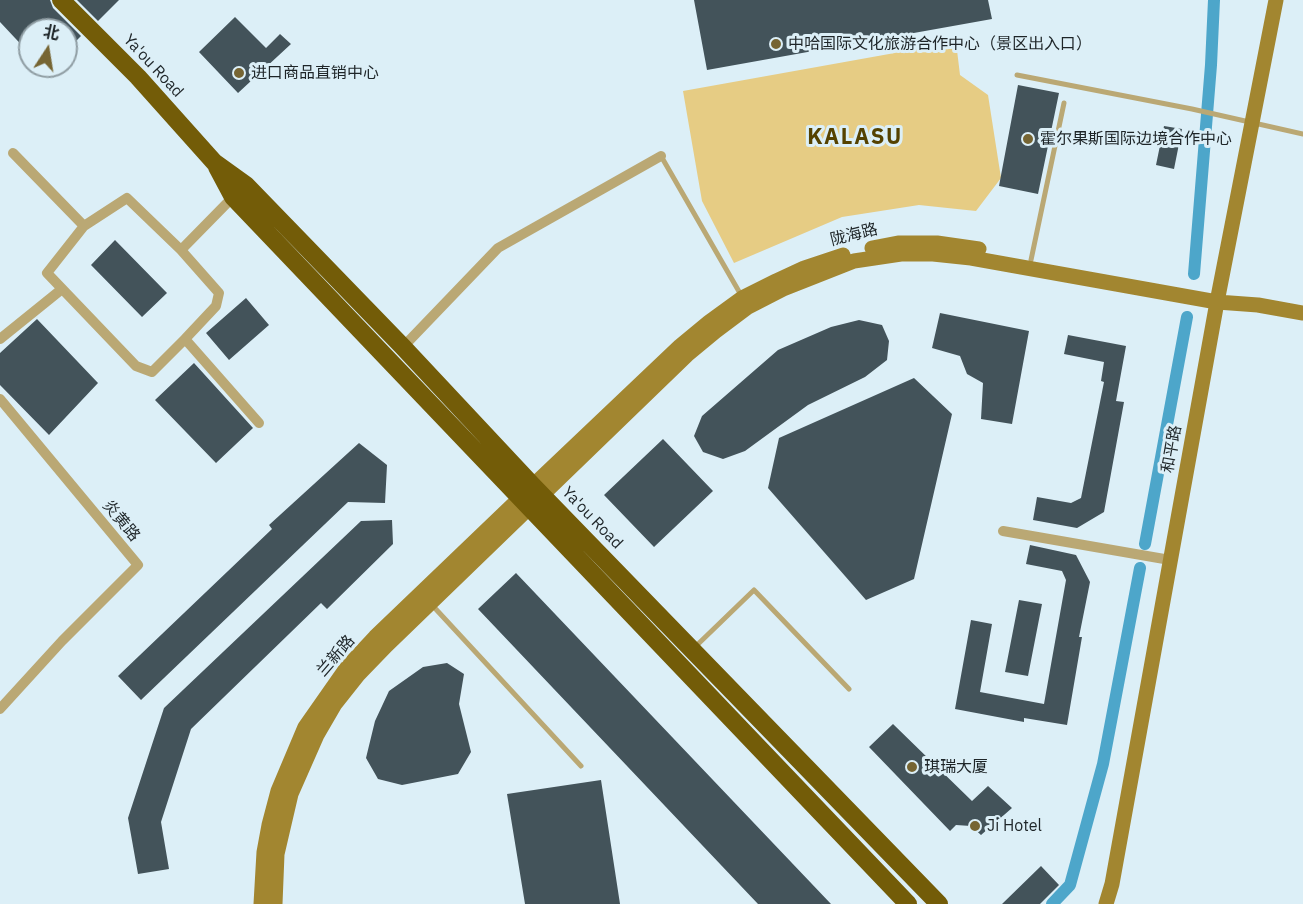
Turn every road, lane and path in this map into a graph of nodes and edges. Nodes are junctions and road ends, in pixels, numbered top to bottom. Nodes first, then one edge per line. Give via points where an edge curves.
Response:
1 (61, 0) edge
2 (1276, 0) edge
3 (1017, 75) dead end
4 (1064, 103) dead end
5 (1252, 122) junction
6 (1303, 134) edge
7 (13, 153) dead end
8 (661, 156) joint
9 (214, 162) junction
10 (233, 197) junction
11 (84, 226) junction
12 (181, 250) junction
13 (1031, 260) junction
14 (62, 289) junction
15 (1217, 298) junction
16 (745, 303) junction
17 (1303, 313) edge
18 (0, 339) edge
19 (185, 339) junction
20 (403, 346) junction
21 (0, 399) edge
22 (259, 423) dead end
23 (531, 497) junction
24 (1003, 531) dead end
25 (1170, 560) junction
26 (425, 598) junction
27 (692, 650) junction
28 (849, 689) dead end
29 (0, 709) edge
30 (581, 766) dead end
31 (261, 904) edge
32 (275, 904) edge
33 (908, 904) edge
34 (939, 904) edge
35 (1106, 904) edge

1 - 9 highway, Ya'ou Road via 138,77
2 - 5 street, 和平路
3 - 5 lane
4 - 13 lane
5 - 6 lane
5 - 15 street, 和平路
7 - 11 street
8 - 16 lane
8 - 20 street via 498,248
9 - 10 highway, Ya'ou Road
9 - 20 highway, Ya'ou Road via 246,185
10 - 12 street
10 - 23 highway, Ya'ou Road
11 - 12 street via 127,198
11 - 14 street via 47,273
12 - 19 street via 219,293 216,306
13 - 15 street, 陇海路
13 - 16 street, 陇海路 via 937,243 898,243 804,268
14 - 18 street
14 - 19 street via 136,366 152,372
15 - 16 street, 陇海路 via 971,258 901,254 854,261
15 - 17 street, 陇海路
15 - 25 street, 和平路
16 - 23 street, 陇海路
19 - 22 street
20 - 23 highway, Ya'ou Road
21 - 29 street, 炎黄路 via 138,565
23 - 26 street, 兰新路
23 - 27 highway, Ya'ou Road
23 - 33 highway, Ya'ou Road
24 - 25 street
25 - 35 street, 和平路
26 - 30 lane
26 - 31 street, 兰新路 via 347,668 305,727 278,791 269,825
26 - 32 street, 兰新路 via 358,675 317,735 291,794 282,829
27 - 28 lane via 754,590
27 - 34 highway, Ya'ou Road

